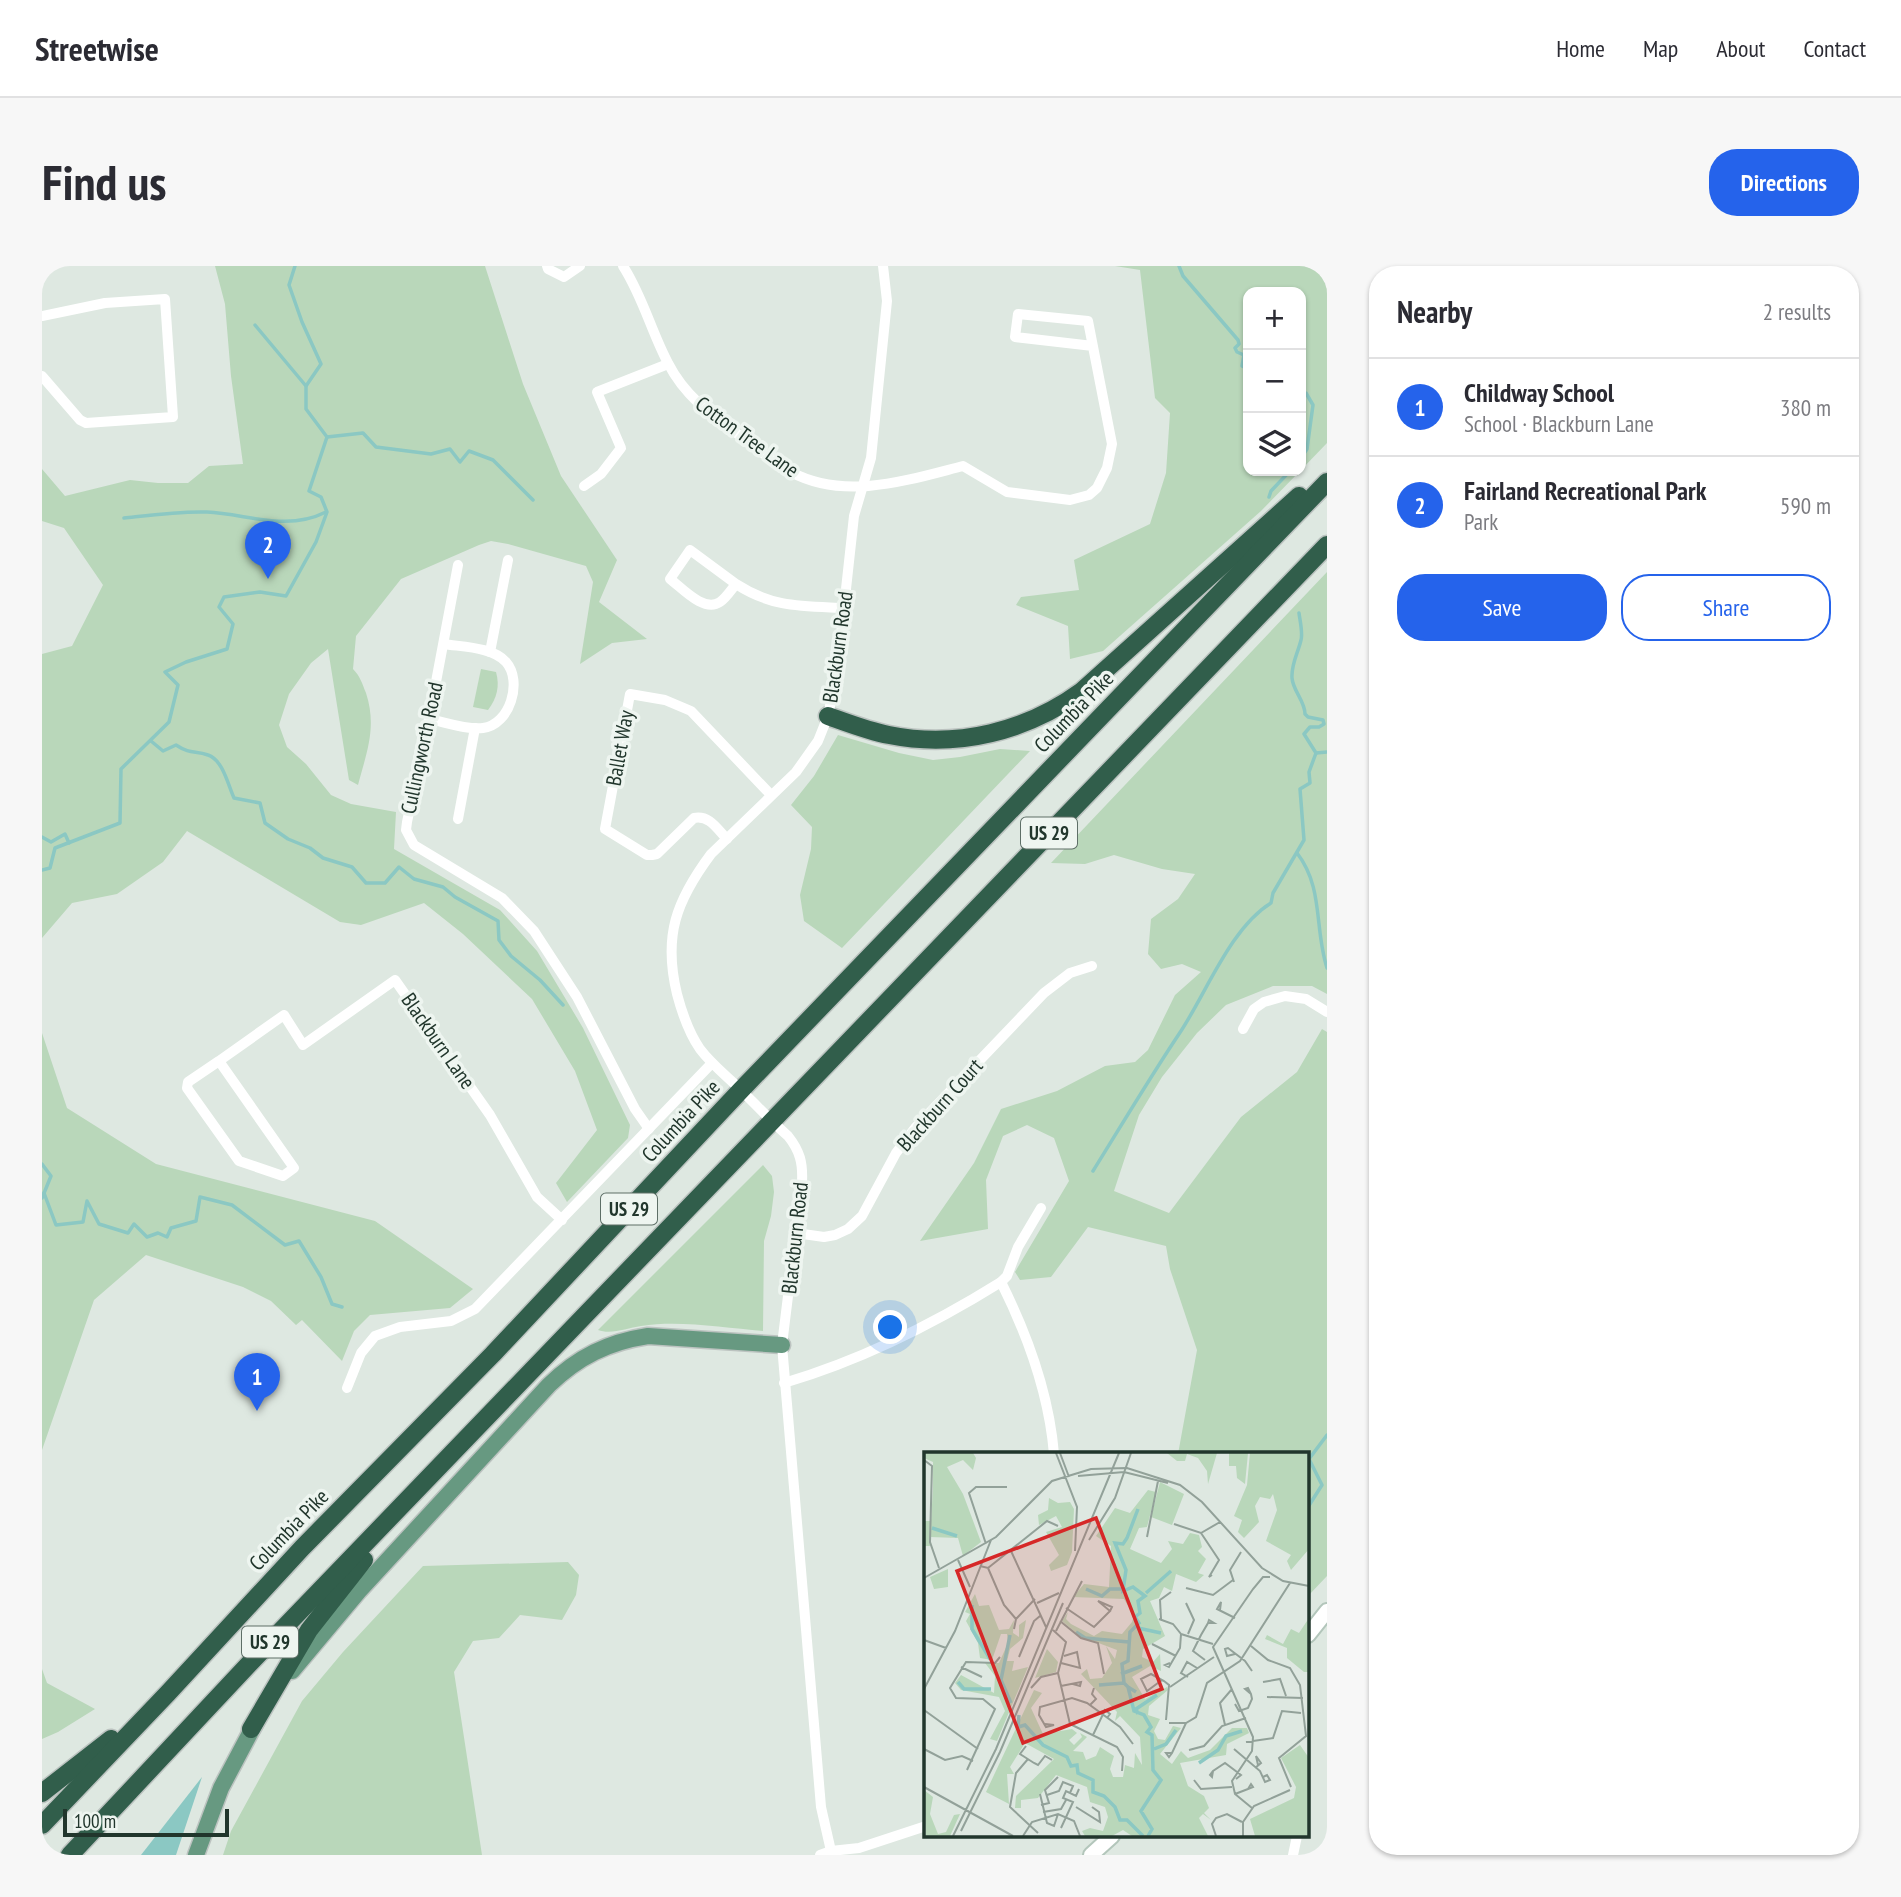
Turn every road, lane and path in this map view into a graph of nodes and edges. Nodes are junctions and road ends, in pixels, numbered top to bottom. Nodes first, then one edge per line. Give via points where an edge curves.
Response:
1 (547, 266) edge
2 (580, 266) edge
3 (623, 266) edge
4 (883, 266) edge
5 (42, 316) edge
6 (1093, 346) junction
7 (668, 364) junction
8 (42, 376) edge
9 (1327, 470) edge
10 (1327, 482) edge
11 (584, 486) dead end
12 (865, 486) junction
13 (1327, 545) edge
14 (508, 560) dead end
15 (458, 565) dead end
16 (736, 584) junction
17 (845, 608) junction
18 (444, 644) junction
19 (490, 652) junction
20 (828, 716) junction
21 (429, 719) junction
22 (475, 728) junction
23 (771, 795) junction
24 (458, 819) dead end
25 (727, 839) junction
26 (1092, 966) dead end
27 (1327, 1012) edge
28 (1243, 1029) dead end
29 (219, 1061) junction
30 (712, 1063) junction
31 (741, 1090) junction
32 (771, 1121) junction
33 (649, 1129) junction
34 (1041, 1208) dead end
35 (562, 1220) junction
36 (796, 1233) junction
37 (1001, 1282) junction
38 (782, 1345) junction
39 (784, 1383) junction
40 (347, 1388) dead end
41 (473, 1432) junction
42 (1054, 1452) edge
43 (1325, 1620) edge
44 (1310, 1633) edge
45 (168, 1693) junction
46 (250, 1729) junction
47 (42, 1793) edge
48 (42, 1825) edge
49 (924, 1827) edge
50 (1110, 1838) edge
51 (831, 1851) junction
52 (70, 1855) edge
53 (196, 1855) edge
54 (820, 1855) edge
55 (1091, 1855) edge

1 - 2 street via 564,277
3 - 7 street, Cotton Tree Lane via 640,294
4 - 12 street, Blackburn Road via 887,301
5 - 8 street via 105,303 165,299 173,417 86,423
6 - 6 street, Cotton Tree Lane via 1088,321 1018,314 1015,337
6 - 12 street, Cotton Tree Lane via 1112,444 1107,468 1089,495 1070,500 1007,492 963,466
7 - 11 street via 597,392 621,448 601,474
7 - 12 street, Cotton Tree Lane via 695,401 788,471 817,483
9 - 20 highway via 1083,691 1045,715 1004,731 942,739 890,735
10 - 31 highway, Columbia Pike / US 29
12 - 17 street, Blackburn Road via 854,516
13 - 32 highway, US 29
14 - 19 street
15 - 18 street, Cullingworth Road
16 - 16 street via 722,601 707,605 670,579 690,550
16 - 17 street via 782,604
17 - 20 street, Blackburn Road
18 - 19 street
18 - 21 street, Cullingworth Road
19 - 22 street via 507,662 514,685 501,719 489,727
20 - 23 street, Blackburn Road via 810,755
21 - 22 street
21 - 33 street, Cullingworth Road via 407,822 409,838 420,851 502,898 534,932 577,998
22 - 24 street
23 - 25 street, Blackburn Road
23 - 25 street, Ballet Way via 691,711 665,700 630,694 605,829 646,855 657,854 701,816
25 - 30 street, Blackburn Road via 689,884 670,942 681,1007 699,1047
26 - 36 street, Blackburn Court via 1070,973 1044,993 915,1128 862,1216 848,1229 824,1237
27 - 28 street via 1306,999 1285,996 1254,1009
29 - 29 street, Blackburn Lane via 294,1168 283,1176 239,1161 187,1088 188,1082
29 - 35 street, Blackburn Lane via 284,1015 303,1045 395,980 490,1115 537,1197
30 - 31 street, Blackburn Road
30 - 33 street
31 - 32 street, Blackburn Road
31 - 45 highway, Columbia Pike / US 29
32 - 36 street, Blackburn Road via 788,1136 800,1157
32 - 41 highway, US 29
33 - 35 street
34 - 37 street
35 - 40 street via 494,1292 463,1317 400,1327 375,1336 361,1353
36 - 38 street, Blackburn Road
37 - 39 street via 885,1347
37 - 42 street via 1038,1371
38 - 39 street, Blackburn Road
38 - 46 main road via 648,1336 604,1346 567,1368 359,1591 290,1672
39 - 51 street, Blackburn Road via 821,1807
41 - 46 highway via 309,1630
41 - 52 highway, US 29
43 - 44 main road
45 - 47 highway
45 - 48 highway, Columbia Pike / US 29
46 - 53 main road
49 - 51 street via 859,1848
50 - 55 main road
51 - 54 street

